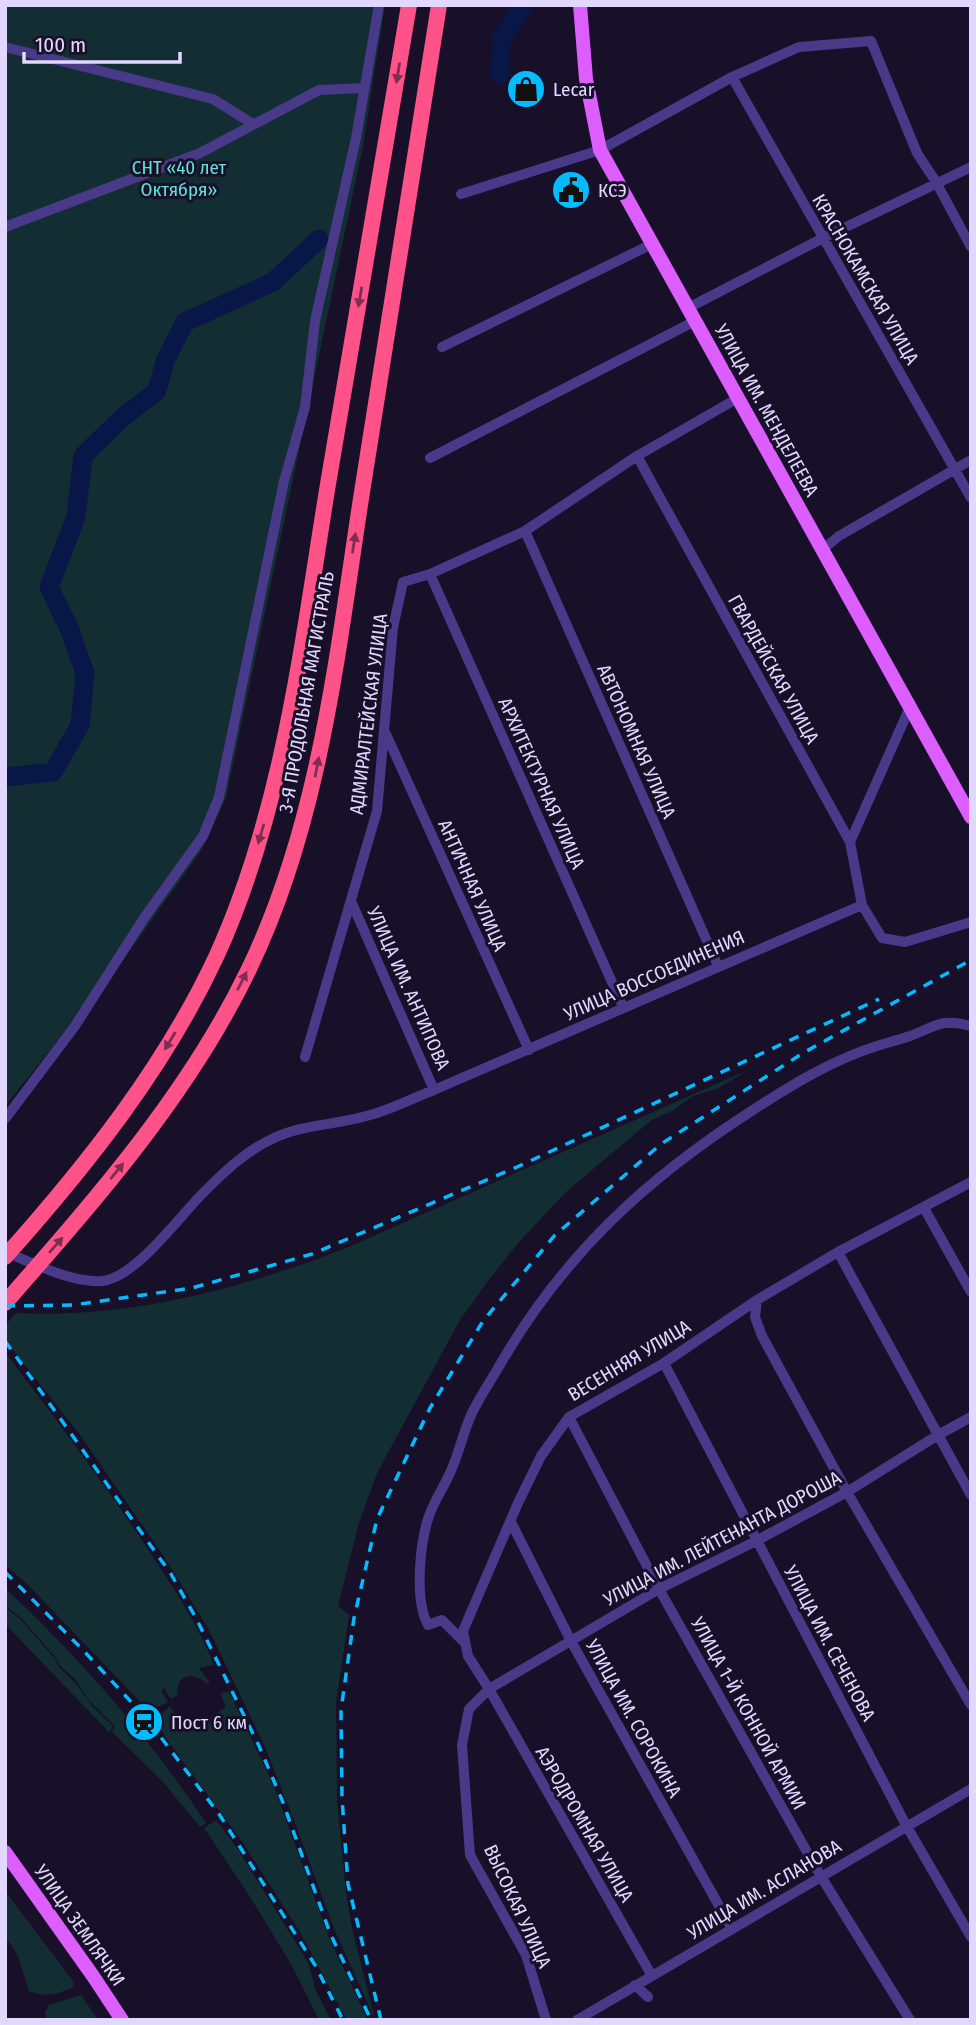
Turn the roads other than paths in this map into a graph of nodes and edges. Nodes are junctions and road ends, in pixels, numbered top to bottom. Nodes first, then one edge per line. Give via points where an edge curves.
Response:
1 (379, 5) edge
2 (409, 5) edge
3 (439, 5) edge
4 (580, 5) edge
5 (5, 47) edge
6 (732, 77) junction
7 (365, 88) junction
8 (253, 124) junction
9 (600, 150) junction
10 (971, 167) edge
11 (936, 182) junction
12 (461, 194) dead end
13 (5, 227) edge
14 (823, 238) junction
15 (652, 244) junction
16 (971, 247) edge
17 (691, 314) junction
18 (442, 347) dead end
19 (738, 398) junction
20 (637, 456) junction
21 (430, 458) dead end
22 (971, 460) edge
23 (955, 469) junction
24 (971, 498) edge
25 (525, 531) junction
26 (822, 550) junction
27 (430, 574) junction
28 (910, 707) junction
29 (385, 733) junction
30 (971, 817) edge
31 (850, 842) junction
32 (351, 901) junction
33 (862, 905) junction
34 (971, 922) edge
35 (718, 966) junction
36 (622, 1007) junction
37 (971, 1026) edge
38 (529, 1050) junction
39 (305, 1057) dead end
40 (435, 1090) junction
41 (5, 1119) edge
42 (971, 1182) edge
43 (925, 1208) junction
44 (838, 1252) junction
45 (5, 1255) edge
46 (971, 1292) edge
47 (757, 1300) junction
48 (5, 1303) edge
49 (664, 1363) junction
50 (569, 1417) junction
51 (971, 1417) edge
52 (938, 1435) junction
53 (847, 1492) junction
54 (971, 1495) edge
55 (511, 1522) junction
56 (756, 1541) junction
57 (659, 1589) junction
58 (571, 1641) junction
59 (465, 1643) junction
60 (489, 1689) junction
61 (971, 1705) edge
62 (971, 1788) edge
63 (906, 1825) junction
64 (5, 1852) edge
65 (5, 1865) edge
66 (820, 1875) junction
67 (25, 1879) junction
68 (732, 1929) junction
69 (971, 1937) edge
70 (652, 1976) junction
71 (635, 1985) junction
72 (648, 1997) dead end
73 (581, 2019) edge
74 (122, 2020) edge
75 (547, 2020) edge
76 (910, 2020) edge

1 - 7 street
2 -> 45 highway, 3-Я ПРОДОЛЬНАЯ МАГИСТРАЛЬ via 299,664 248,881 197,996 169,1044 107,1135
48 -> 3 highway, 3-Я ПРОДОЛЬНАЯ МАГИСТРАЛЬ via 165,1109 219,1024 264,935 299,839 337,658
4 - 9 main road, УЛИЦА ИМ. МЕНДЕЛЕЕВА via 586,79
5 - 8 street via 213,99
6 - 9 street
6 - 11 street via 799,47 871,41 917,153
6 - 14 street, КРАСНОКАМСКАЯ УЛИЦА
7 - 8 street via 319,90
7 - 41 street via 315,321 305,407 284,481 219,797 203,836 75,1026
8 - 13 street via 200,153
9 - 12 street
9 - 15 main road, УЛИЦА ИМ. МЕНДЕЛЕЕВА
10 - 11 street
11 - 14 street
11 - 16 street
14 - 17 street
14 - 23 street, КРАСНОКАМСКАЯ УЛИЦА
15 - 17 main road, УЛИЦА ИМ. МЕНДЕЛЕЕВА
15 - 18 street
17 - 19 main road, УЛИЦА ИМ. МЕНДЕЛЕЕВА
17 - 21 street
19 - 20 street, АДМИРАЛТЕЙСКАЯ УЛИЦА
19 - 26 main road, УЛИЦА ИМ. МЕНДЕЛЕЕВА
20 - 25 street, АДМИРАЛТЕЙСКАЯ УЛИЦА
20 - 31 street, ГВАРДЕЙСКАЯ УЛИЦА
22 - 23 street
23 - 24 street, КРАСНОКАМСКАЯ УЛИЦА
23 - 26 street
25 - 27 street, АДМИРАЛТЕЙСКАЯ УЛИЦА
25 - 35 street, АВТОНОМНАЯ УЛИЦА
26 - 28 main road, УЛИЦА ИМ. МЕНДЕЛЕЕВА
27 - 29 street, АДМИРАЛТЕЙСКАЯ УЛИЦА via 403,582 393,628
27 - 36 street, АРХИТЕКТУРНАЯ УЛИЦА
28 - 30 main road, УЛИЦА ИМ. МЕНДЕЛЕЕВА
28 - 31 street
29 - 32 street, АДМИРАЛТЕЙСКАЯ УЛИЦА via 377,811
29 - 38 street, АНТИЧНАЯ УЛИЦА
31 - 33 street, ГВАРДЕЙСКАЯ УЛИЦА
32 - 39 street, АДМИРАЛТЕЙСКАЯ УЛИЦА
32 - 40 street, УЛИЦА ИМ. АНТИПОВА
33 - 34 street via 882,939 905,942
33 - 35 street, УЛИЦА ВОССОЕДИНЕНИЯ
35 - 36 street, УЛИЦА ВОССОЕДИНЕНИЯ
36 - 38 street, УЛИЦА ВОССОЕДИНЕНИЯ
37 - 59 street via 933,1024 851,1054 783,1090 639,1192 553,1284 472,1413 429,1516 420,1562 422,1615 428,1625 442,1620
38 - 40 street, УЛИЦА ВОССОЕДИНЕНИЯ
40 - 45 street, УЛИЦА ВОССОЕДИНЕНИЯ via 371,1115 298,1129 246,1154 139,1260 105,1281 63,1274
42 - 43 street, ВЕСЕННЯЯ УЛИЦА
43 - 44 street, ВЕСЕННЯЯ УЛИЦА
43 - 46 street
44 - 47 street, ВЕСЕННЯЯ УЛИЦА
44 - 52 street
47 - 49 street, ВЕСЕННЯЯ УЛИЦА
47 - 53 street via 755,1317 762,1336
49 - 50 street, ВЕСЕННЯЯ УЛИЦА
49 - 56 street, УЛИЦА ИМ. СЕЧЕНОВА
50 - 55 street, ВЕСЕННЯЯ УЛИЦА via 541,1456
50 - 57 street, УЛИЦА 1-Й КОННОЙ АРМИИ
51 - 52 street, УЛИЦА ИМ. ЛЕЙТЕНАНТА ДОРОША
52 - 53 street, УЛИЦА ИМ. ЛЕЙТЕНАНТА ДОРОША
52 - 54 street
53 - 56 street, УЛИЦА ИМ. ЛЕЙТЕНАНТА ДОРОША
53 - 61 street
55 - 58 street, УЛИЦА ИМ. СОРОКИНА
55 - 59 street, ВЕСЕННЯЯ УЛИЦА via 463,1631
56 - 57 street, УЛИЦА ИМ. ЛЕЙТЕНАНТА ДОРОША
56 - 63 street, УЛИЦА ИМ. СЕЧЕНОВА
57 - 58 street, УЛИЦА ИМ. ЛЕЙТЕНАНТА ДОРОША
57 - 66 street, УЛИЦА 1-Й КОННОЙ АРМИИ
58 - 60 street, УЛИЦА ИМ. ЛЕЙТЕНАНТА ДОРОША
58 - 68 street, УЛИЦА ИМ. СОРОКИНА
59 - 60 street
60 - 70 street, АЭРОДРОМНАЯ УЛИЦА
60 - 75 street, ВЫСОКАЯ УЛИЦА via 469,1709 462,1745 470,1854 526,1955
62 - 63 street, УЛИЦА ИМ. АСЛАНОВА
63 - 66 street, УЛИЦА ИМ. АСЛАНОВА
63 - 69 street, УЛИЦА ИМ. СЕЧЕНОВА
64 - 67 main road, УЛИЦА ЗЕМЛЯЧКИ
65 - 67 main road
66 - 68 street, УЛИЦА ИМ. АСЛАНОВА
66 - 76 street, УЛИЦА 1-Й КОННОЙ АРМИИ
67 - 74 main road, УЛИЦА ЗЕМЛЯЧКИ
68 - 70 street, УЛИЦА ИМ. АСЛАНОВА
70 - 71 street, УЛИЦА ИМ. АСЛАНОВА
71 - 72 street
71 - 73 street, УЛИЦА ИМ. АСЛАНОВА

